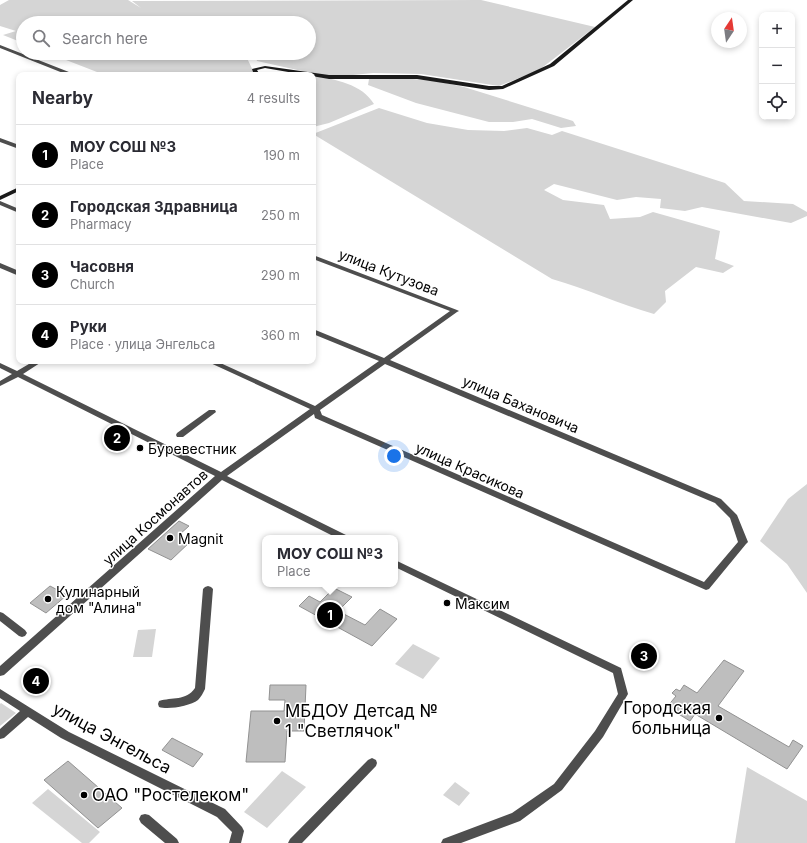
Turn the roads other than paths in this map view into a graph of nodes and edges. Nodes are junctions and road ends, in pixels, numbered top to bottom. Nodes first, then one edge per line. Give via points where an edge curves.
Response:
1 (630, 0) edge
2 (0, 46) edge
3 (16, 52) edge
4 (35, 60) edge
5 (65, 72) edge
6 (256, 72) edge
7 (294, 72) edge
8 (316, 75) edge
9 (0, 140) edge
10 (16, 146) edge
11 (16, 190) edge
12 (0, 198) edge
13 (0, 203) edge
14 (16, 210) edge
15 (316, 258) edge
16 (0, 265) edge
17 (16, 273) edge
18 (455, 312) joint
19 (316, 332) edge
20 (384, 360) junction
21 (34, 364) edge
22 (217, 364) edge
23 (0, 365) edge
24 (17, 374) junction
25 (0, 384) edge
26 (316, 409) junction
27 (212, 412) dead end
28 (180, 435) dead end
29 (221, 476) junction
30 (339, 535) edge
31 (398, 564) edge
32 (681, 578) joint
33 (208, 588) dead end
34 (0, 616) edge
35 (22, 633) dead end
36 (0, 672) edge
37 (0, 693) edge
38 (163, 704) dead end
39 (28, 711) junction
40 (0, 735) edge
41 (372, 763) dead end
42 (146, 818) dead end
43 (173, 843) edge
44 (235, 843) edge
45 (294, 843) edge
46 (447, 843) edge

1 - 8 street via 552,65 504,87 489,88 417,77
2 - 3 street
4 - 5 street
6 - 7 street via 254,69 258,67
9 - 10 street
11 - 12 street
13 - 14 street
15 - 18 street, улица Кутузова
16 - 17 street
18 - 20 street, улица Космонавтов
19 - 20 street, улица Бахановича
20 - 26 street, улица Космонавтов
20 - 32 street, улица Бахановича via 718,502 734,517 743,542 706,587
21 - 24 street
22 - 26 street, улица Красикова
23 - 24 street
24 - 25 street
24 - 29 street
26 - 29 street, улица Космонавтов
26 - 32 street, улица Красикова via 318,416
27 - 28 street
29 - 30 street
29 - 36 street, улица Космонавтов
31 - 46 street via 617,671 623,694 599,734 558,787 516,817
33 - 38 street via 200,689 193,699
34 - 35 street
37 - 39 street, улица Энгельса
39 - 40 street
39 - 44 street, улица Энгельса via 65,735 221,813 238,831
41 - 45 street
42 - 43 street

